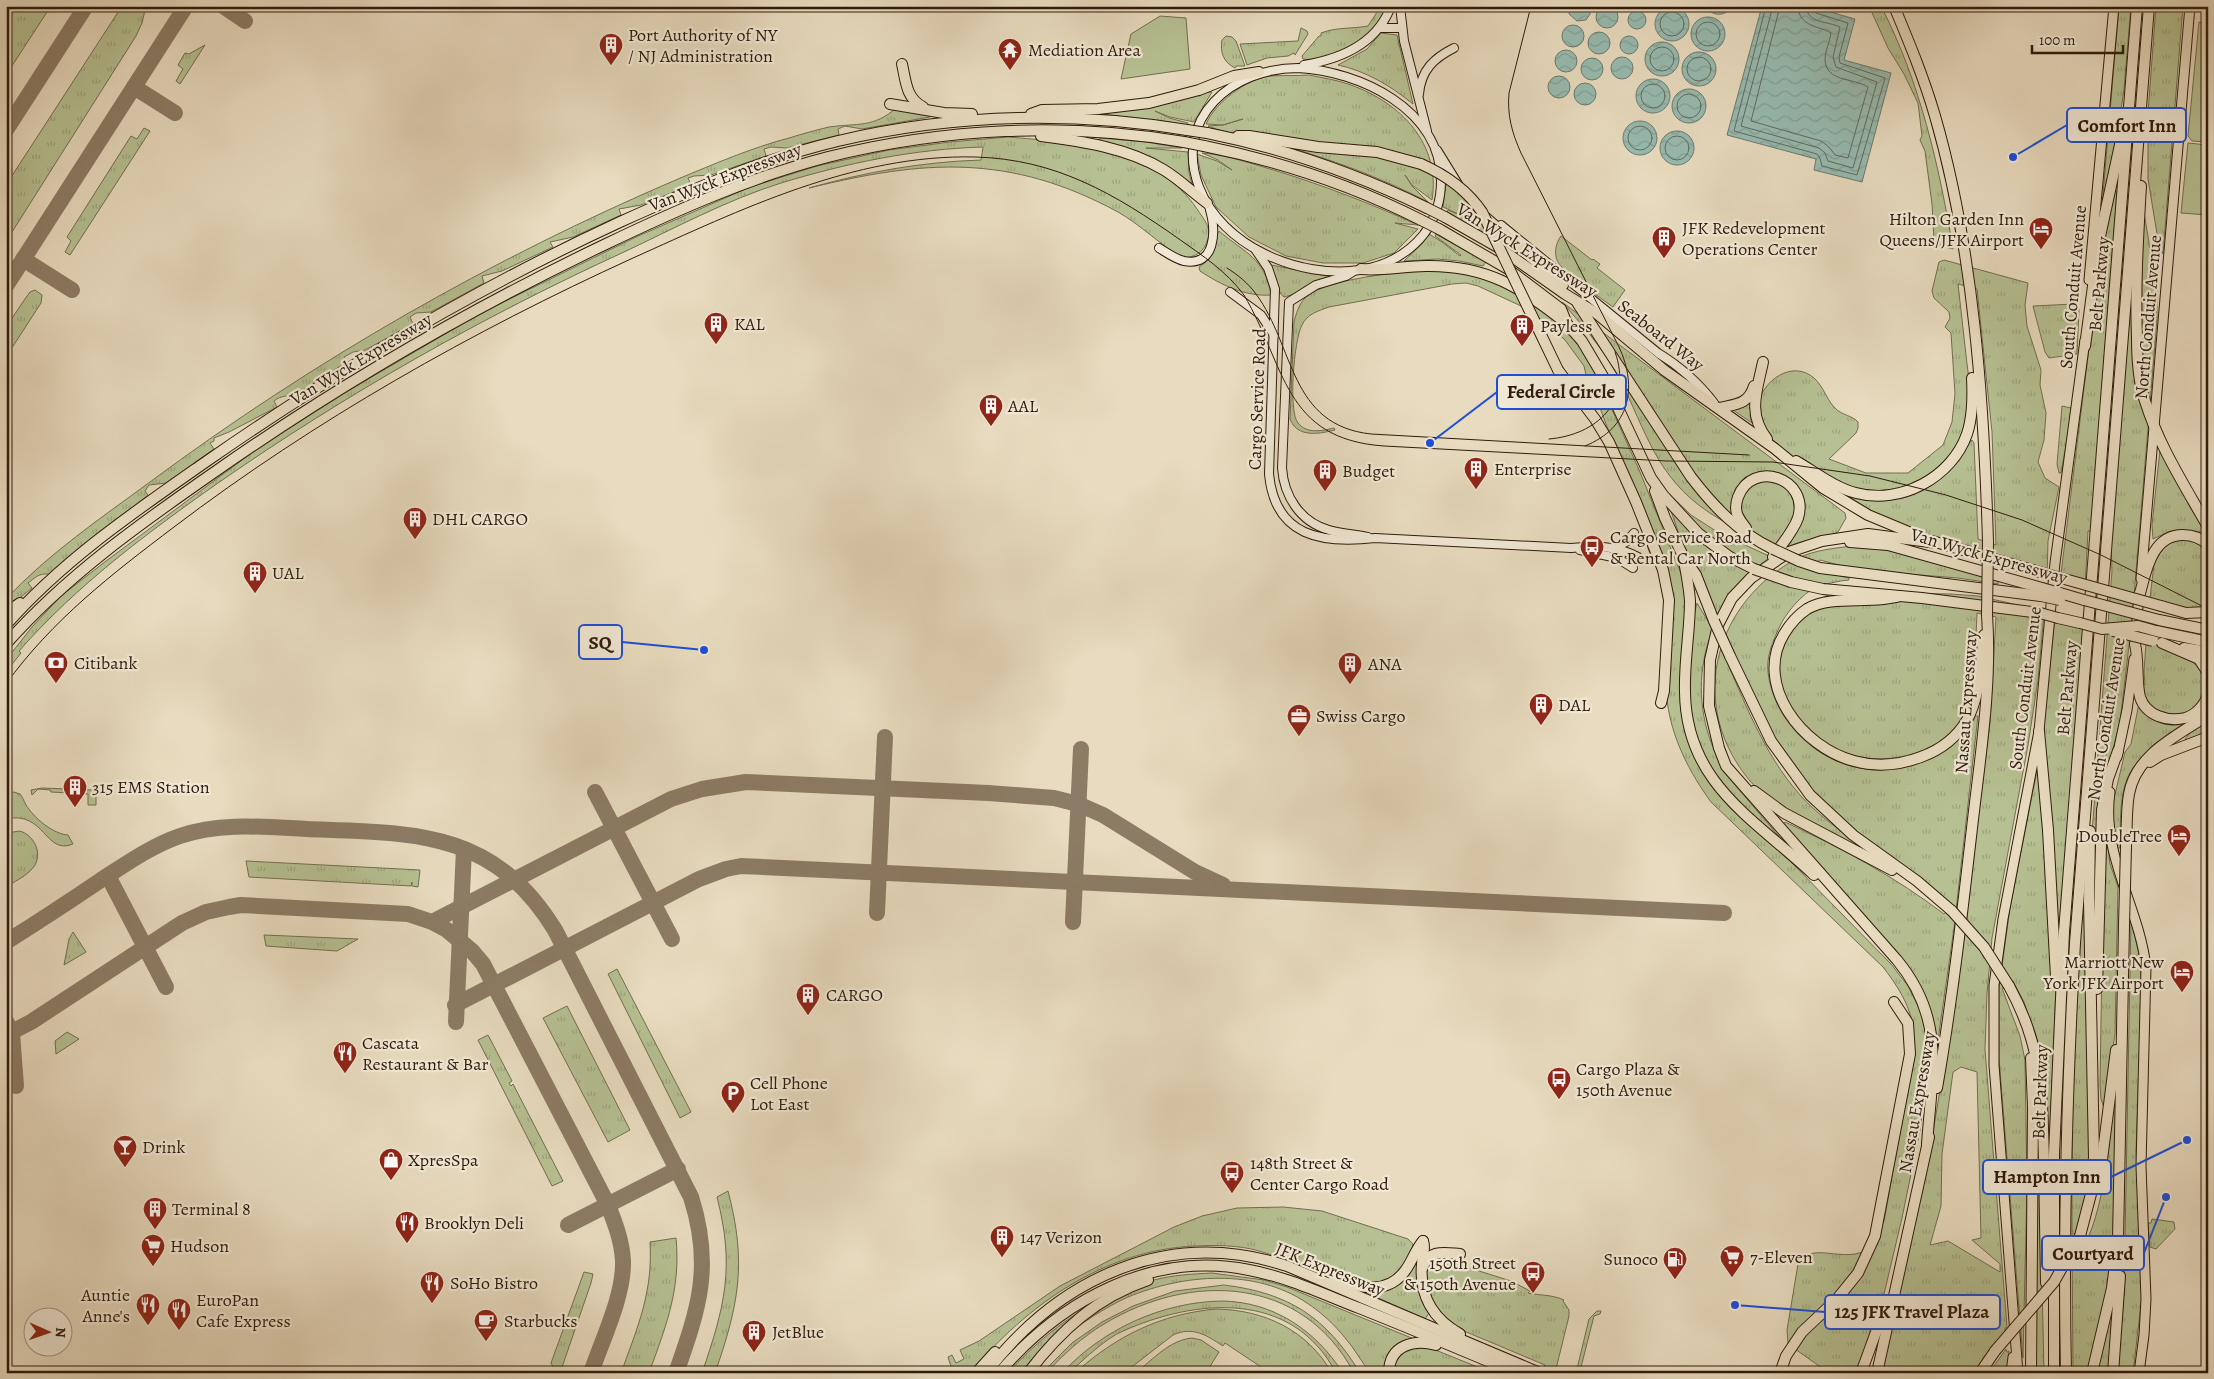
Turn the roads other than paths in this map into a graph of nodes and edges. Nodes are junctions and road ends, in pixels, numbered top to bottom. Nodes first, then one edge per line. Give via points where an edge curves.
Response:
1 (1390, 6) edge
2 (1400, 6) edge
3 (1887, 6) edge
4 (1894, 6) edge
5 (2114, 6) edge
6 (2137, 6) edge
7 (2190, 6) edge
8 (2148, 11) edge
9 (1379, 28) junction
10 (1401, 28) junction
11 (1454, 48) dead end
12 (1915, 57) junction
13 (902, 64) dead end
14 (1298, 68) junction
15 (1259, 72) junction
16 (2130, 97) junction
17 (1418, 100) junction
18 (890, 104) dead end
19 (928, 110) junction
20 (1024, 117) junction
21 (1012, 118) junction
22 (1000, 131) junction
23 (1223, 136) junction
24 (1431, 142) junction
25 (1466, 196) junction
26 (1208, 204) junction
27 (1254, 247) junction
28 (1159, 248) dead end
29 (1358, 270) junction
30 (1230, 292) dead end
31 (1576, 301) junction
32 (1971, 309) junction
33 (1596, 313) junction
34 (1567, 324) junction
35 (1275, 336) junction
36 (2085, 346) junction
37 (1719, 408) junction
38 (2155, 428) junction
39 (1774, 448) junction
40 (1651, 478) junction
41 (2208, 526) edge
42 (1634, 533) dead end
43 (1375, 538) junction
44 (1756, 541) junction
45 (1937, 543) junction
46 (2208, 545) edge
47 (1615, 547) junction
48 (1571, 548) junction
49 (1683, 556) junction
50 (1638, 558) dead end
51 (1634, 568) dead end
52 (1757, 571) junction
53 (51, 580) junction
54 (2041, 592) junction
55 (1900, 596) junction
56 (2139, 597) junction
57 (2186, 612) junction
58 (2208, 612) edge
59 (6, 613) edge
60 (1987, 615) junction
61 (2208, 618) edge
62 (6, 625) edge
63 (2208, 630) edge
64 (2157, 639) junction
65 (2208, 642) edge
66 (6, 644) edge
67 (2135, 644) junction
68 (2208, 652) edge
69 (2208, 673) edge
70 (2208, 694) edge
71 (1661, 703) dead end
72 (2092, 715) junction
73 (2208, 715) edge
74 (2039, 731) junction
75 (2208, 737) edge
76 (1717, 739) junction
77 (2118, 751) junction
78 (2136, 774) junction
79 (1952, 912) junction
80 (1857, 917) junction
81 (2009, 986) junction
82 (2122, 990) junction
83 (1894, 1002) dead end
84 (2059, 1017) junction
85 (2092, 1050) junction
86 (1927, 1144) junction
87 (2119, 1210) junction
88 (2085, 1226) junction
89 (1231, 1253) junction
90 (1460, 1254) dead end
91 (1902, 1263) junction
92 (1246, 1269) junction
93 (1421, 1272) junction
94 (1099, 1276) junction
95 (2016, 1332) junction
96 (1474, 1355) junction
97 (1503, 1357) junction
98 (976, 1373) edge
99 (986, 1373) edge
100 (999, 1373) edge
101 (1028, 1373) edge
102 (1389, 1373) edge
103 (1516, 1373) edge
104 (1540, 1373) edge
105 (1780, 1373) edge
106 (1861, 1373) edge
107 (1877, 1373) edge
108 (1980, 1373) edge
109 (2011, 1373) edge
110 (2018, 1373) edge
111 (2031, 1373) edge
112 (2052, 1373) edge
113 (2066, 1373) edge
114 (2092, 1373) edge
115 (2113, 1373) edge
116 (2139, 1373) edge

1 - 9 street
2 - 10 street
3 - 12 highway
4 - 12 highway, Nassau Expressway
5 - 36 main road, South Conduit Avenue
6 - 16 highway, Belt Parkway
7 - 38 main road, North Conduit Avenue
8 - 38 highway via 2150,66 2137,244 2136,328 2139,375
8 - 72 highway, Belt Parkway
9 - 10 street
9 - 14 street via 1350,52
10 - 17 street
11 - 17 street via 1437,57 1426,70
12 - 32 highway, Nassau Expressway via 1940,134 1960,232
13 - 19 highway via 910,97
14 - 15 street
14 - 24 street, Seaboard Way via 1342,75 1374,87 1405,109
15 - 20 highway via 1234,76 1199,90 1149,103 1098,109 1042,110
15 - 26 street via 1238,81 1220,95 1199,127 1194,166
16 - 36 highway via 2100,235
16 - 84 highway, Belt Parkway
17 - 24 street
18 - 19 highway
19 - 21 highway
20 - 21 highway, Van Wyck Expressway
20 - 23 highway, Van Wyck Expressway, bridge via 1102,119
21 - 53 highway, Van Wyck Expressway via 907,128 809,149 716,180 594,235 454,307 307,394 184,478
22 - 26 highway via 1074,141 1129,155 1165,170
22 - 34 highway, Van Wyck Expressway, bridge via 1089,132 1184,142 1254,157 1323,178 1422,220 1489,257 1544,294 1561,309
22 - 66 highway, Van Wyck Expressway via 890,144 792,167 698,202 536,278 380,364 236,456 87,567 37,611
23 - 31 highway, Van Wyck Expressway, bridge via 1331,167 1427,208 1501,249
23 - 71 highway, bridge via 1249,136 1377,152 1421,164 1454,182 1477,206 1558,370 1609,442 1663,570 1669,600
24 - 25 street, Seaboard Way
24 - 29 street via 1441,182 1438,204 1430,225 1403,254 1383,264
25 - 33 highway via 1493,224
25 - 37 street, Seaboard Way via 1658,353 1676,364
26 - 27 street via 1227,228
26 - 28 street via 1215,235 1204,256 1187,261
27 - 29 street via 1279,260 1306,267
27 - 35 street, Cargo Service Road via 1273,278
29 - 34 highway via 1440,266 1481,272 1523,291
29 - 43 street, Cargo Service Road via 1316,285 1289,302 1282,468 1286,489 1296,508 1319,526 1334,532
30 - 35 street via 1261,315
31 - 33 highway, Van Wyck Expressway
31 - 44 highway via 1690,477 1729,521
32 - 39 highway via 1970,423 1956,455 1930,480 1897,494 1861,494 1839,486
32 - 60 highway, Nassau Expressway, bridge via 1982,417 1988,542
33 - 37 highway, Van Wyck Expressway via 1664,370
34 - 40 highway, Van Wyck Expressway via 1604,378
35 - 43 street, Cargo Service Road via 1269,469 1270,487 1278,509 1289,523 1313,536 1350,541
36 - 74 main road, South Conduit Avenue via 2056,556
37 - 39 highway, Van Wyck Expressway
37 - 39 highway via 1742,403 1750,397 1763,362 1755,418
38 - 41 highway
38 - 56 main road, North Conduit Avenue
39 - 45 highway, Van Wyck Expressway via 1809,479 1868,515
40 - 49 highway
40 - 52 highway, Van Wyck Expressway via 1673,508 1698,533 1730,557
42 - 47 street
43 - 48 street, Cargo Service Road
44 - 52 highway via 1736,516 1736,502 1741,490 1760,477 1786,480 1799,501 1798,517
44 - 54 highway, bridge via 1799,562 1820,568
45 - 52 highway via 1868,534 1851,536 1800,548
45 - 57 highway, bridge
46 - 56 highway via 2201,539 2186,535 2173,536 2161,543 2148,565
47 - 48 street, Cargo Service Road
47 - 50 street, Cargo Service Road
48 - 51 street, Cargo Service Road via 1617,558
49 - 79 highway, bridge via 1696,575 1714,621 1771,741 1810,795 1853,835 1918,881
49 - 80 highway via 1690,600 1685,702 1691,731 1702,759 1715,783 1733,804
52 - 54 highway, Van Wyck Expressway via 1820,546 1859,541 1905,549
52 - 55 highway, Van Wyck Expressway, bridge via 1823,589
52 - 76 highway via 1726,606 1712,648 1708,694
53 - 59 highway
53 - 62 highway, Van Wyck Expressway
54 - 63 highway, Van Wyck Expressway, bridge
55 - 60 highway via 1813,606 1788,626 1777,649 1776,680 1780,696 1793,719 1819,745 1854,761 1880,764 1913,760 1934,751 1959,732 1968,719 1975,697
55 - 64 highway, Van Wyck Expressway, bridge via 2040,614 2102,629 2138,626
56 - 67 main road, North Conduit Avenue
57 - 58 highway
57 - 61 highway
60 - 86 highway, Nassau Expressway via 1989,648 1982,746 1951,1001
64 - 65 highway, Van Wyck Expressway
64 - 68 highway
64 - 69 highway via 2199,659
67 - 70 highway via 2140,698 2160,718 2175,720 2189,716 2201,708
67 - 77 main road, North Conduit Avenue
72 - 85 highway via 2088,871
72 - 113 highway, Belt Parkway via 2068,1086
73 - 78 highway via 2151,754
74 - 84 highway
74 - 95 main road, South Conduit Avenue via 2001,934 1993,997 1994,1065
75 - 78 highway via 2160,755
76 - 79 highway via 1744,781 1774,807 1884,865
76 - 80 highway via 1724,761 1735,778
77 - 85 highway via 2108,778 2102,810 2099,950
77 - 116 main road, North Conduit Avenue via 2109,803 2111,842 2146,967 2141,1166 2146,1299
78 - 82 highway, bridge via 2128,798
79 - 81 highway, bridge via 1984,948
80 - 86 highway via 1907,973 1928,1016 1933,1060
81 - 111 highway via 2026,1036 2033,1078
81 - 112 highway via 2028,1024 2041,1088 2047,1330
82 - 87 highway
82 - 88 highway via 2099,1176
83 - 105 highway via 1908,1023 1910,1054 1875,1236 1858,1273 1837,1299 1802,1332 1786,1356
84 - 112 highway, Belt Parkway via 2053,1190
85 - 88 highway via 2094,1176
86 - 91 highway, Nassau Expressway
87 - 114 highway via 2112,1288
87 - 115 highway via 2121,1260
88 - 108 highway, bridge via 2066,1264 2048,1290
89 - 93 highway via 1261,1253 1373,1289 1392,1284 1401,1276 1423,1241
89 - 94 highway, JFK Expressway via 1163,1256
89 - 97 highway, JFK Expressway via 1287,1266
90 - 93 highway via 1432,1255 1425,1260
91 - 106 highway
91 - 107 highway, Nassau Expressway
92 - 96 highway, JFK Expressway via 1290,1281
92 - 100 highway, JFK Expressway via 1178,1268 1114,1285 1056,1319
92 - 101 highway via 1174,1273 1126,1288 1074,1321
93 - 97 highway via 1425,1296 1442,1322
94 - 98 highway via 1069,1288 1052,1300 1014,1332
94 - 99 highway, JFK Expressway via 1043,1313
95 - 109 main road
95 - 110 main road, South Conduit Avenue
96 - 102 highway via 1431,1344 1410,1343 1393,1356
96 - 103 highway, JFK Expressway
97 - 104 highway, JFK Expressway

